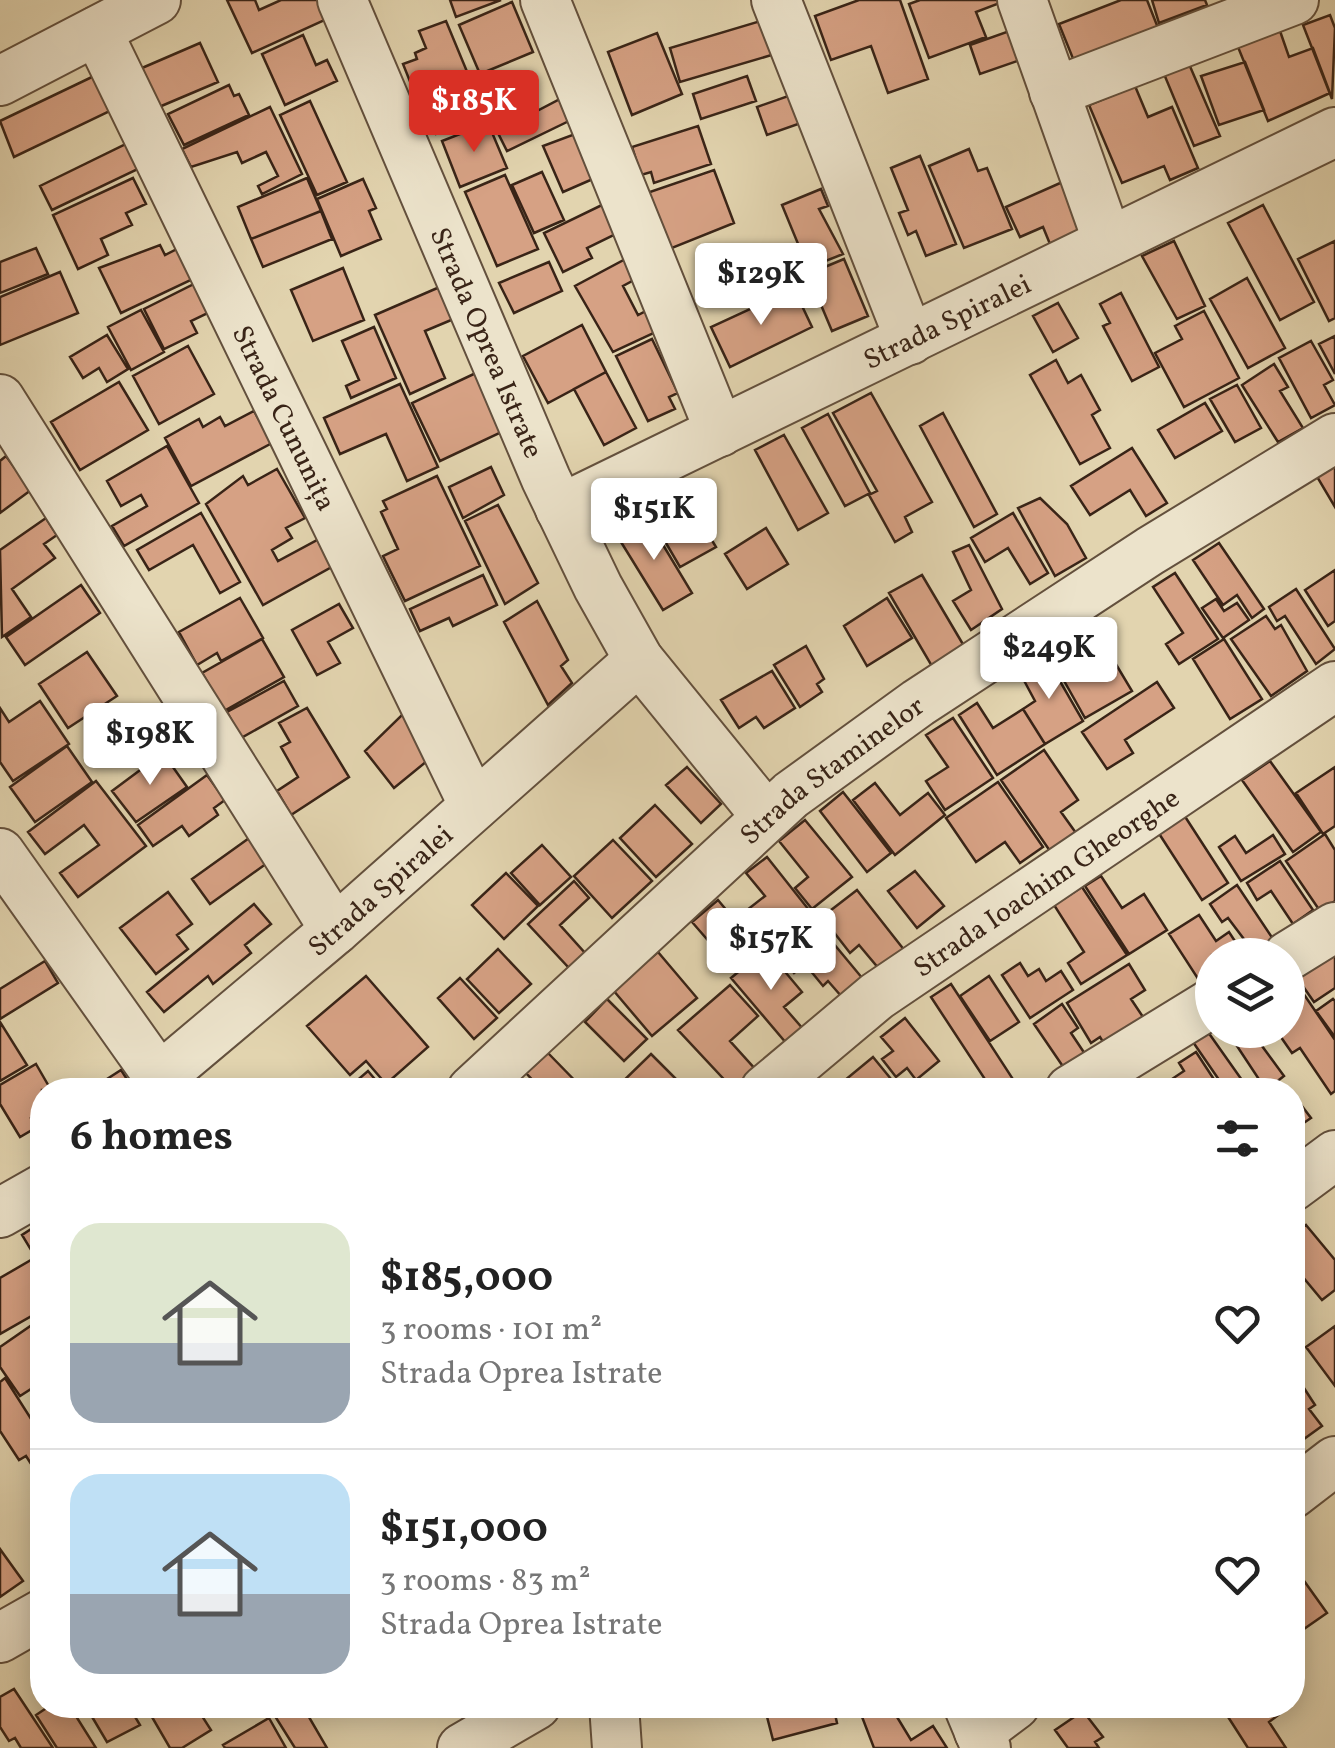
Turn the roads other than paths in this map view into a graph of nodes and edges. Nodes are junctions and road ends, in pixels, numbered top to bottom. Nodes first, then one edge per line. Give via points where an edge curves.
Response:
1 (156, 0) edge
2 (342, 0) edge
3 (546, 0) edge
4 (776, 0) edge
5 (1022, 0) edge
6 (1294, 0) edge
7 (97, 31) junction
8 (0, 81) edge
9 (1054, 92) junction
10 (1335, 132) edge
11 (1108, 242) junction
12 (910, 340) junction
13 (0, 399) edge
14 (720, 432) junction
15 (1335, 438) edge
16 (560, 510) junction
17 (640, 660) junction
18 (1335, 686) edge
19 (474, 806) junction
20 (766, 816) junction
21 (4, 867) edge
22 (1335, 927) edge
23 (335, 930) junction
24 (1305, 946) edge
25 (1195, 1013) edge
26 (160, 1078) edge
27 (171, 1078) edge
28 (485, 1078) edge
29 (779, 1078) edge
30 (1089, 1078) edge
31 (1335, 1155) edge
32 (1305, 1177) edge
33 (30, 1195) edge
34 (0, 1213) edge
35 (1335, 1461) edge
36 (1305, 1484) edge
37 (30, 1621) edge
38 (0, 1638) edge
39 (514, 1718) edge
40 (615, 1718) edge
41 (462, 1748) edge
42 (618, 1748) edge

1 - 7 street
2 - 16 street, Strada Oprea Istrate
3 - 14 street
4 - 12 street
5 - 9 street
6 - 9 street
7 - 8 street
7 - 19 street, Strada Cununița
9 - 11 street
10 - 11 street, Strada Spiralei
11 - 12 street, Strada Spiralei
12 - 14 street, Strada Spiralei
13 - 23 street
14 - 16 street, Strada Spiralei
15 - 20 street, Strada Staminelor via 918,703
16 - 17 street, Strada Oprea Istrate
17 - 19 street, Strada Spiralei
17 - 20 street, Strada Oprea Istrate
18 - 29 street, Strada Ioachim Gheorghe via 877,996
19 - 23 street, Strada Spiralei
20 - 28 street, Strada Staminelor
21 - 26 street
22 - 24 street
23 - 27 street, Strada Spiralei
25 - 30 street
31 - 32 street
33 - 34 street
35 - 36 street
37 - 38 street
39 - 41 street
40 - 42 street

